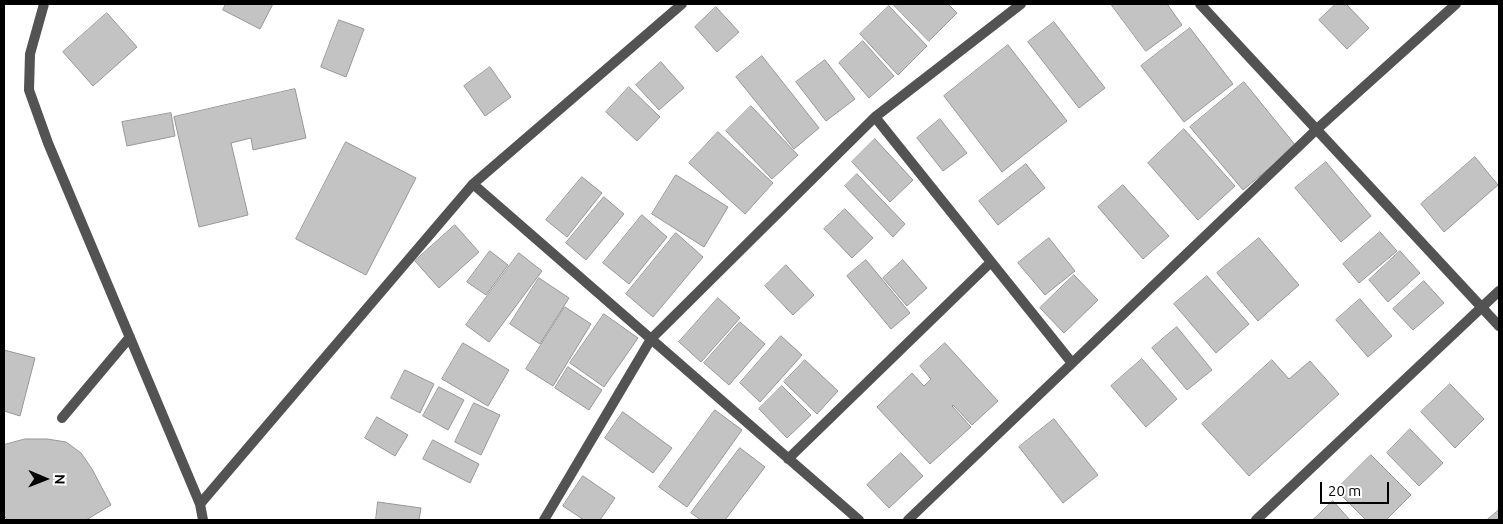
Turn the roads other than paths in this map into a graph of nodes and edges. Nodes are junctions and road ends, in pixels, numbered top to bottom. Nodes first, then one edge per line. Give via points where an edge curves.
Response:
1 (44, 4) edge
2 (682, 4) edge
3 (1021, 4) edge
4 (1200, 4) edge
5 (1456, 4) edge
6 (875, 117) junction
7 (1317, 129) junction
8 (473, 184) junction
9 (991, 262) junction
10 (1499, 291) edge
11 (1482, 307) junction
12 (1499, 326) edge
13 (130, 337) junction
14 (651, 339) junction
15 (1072, 363) junction
16 (62, 418) dead end
17 (788, 459) junction
18 (200, 504) junction
19 (203, 520) edge
20 (544, 520) edge
21 (859, 520) edge
22 (908, 520) edge
23 (1256, 520) edge

1 - 13 street via 30,54 29,90 48,144
2 - 8 street
3 - 6 street
4 - 7 street
5 - 7 street
6 - 9 street
6 - 14 street
7 - 11 street
7 - 15 street
8 - 14 street
8 - 18 street
9 - 15 street
9 - 17 street
10 - 11 street
11 - 12 street
11 - 23 street
13 - 16 street
13 - 18 street
14 - 17 street
14 - 20 street
15 - 22 street
17 - 21 street
18 - 19 street

